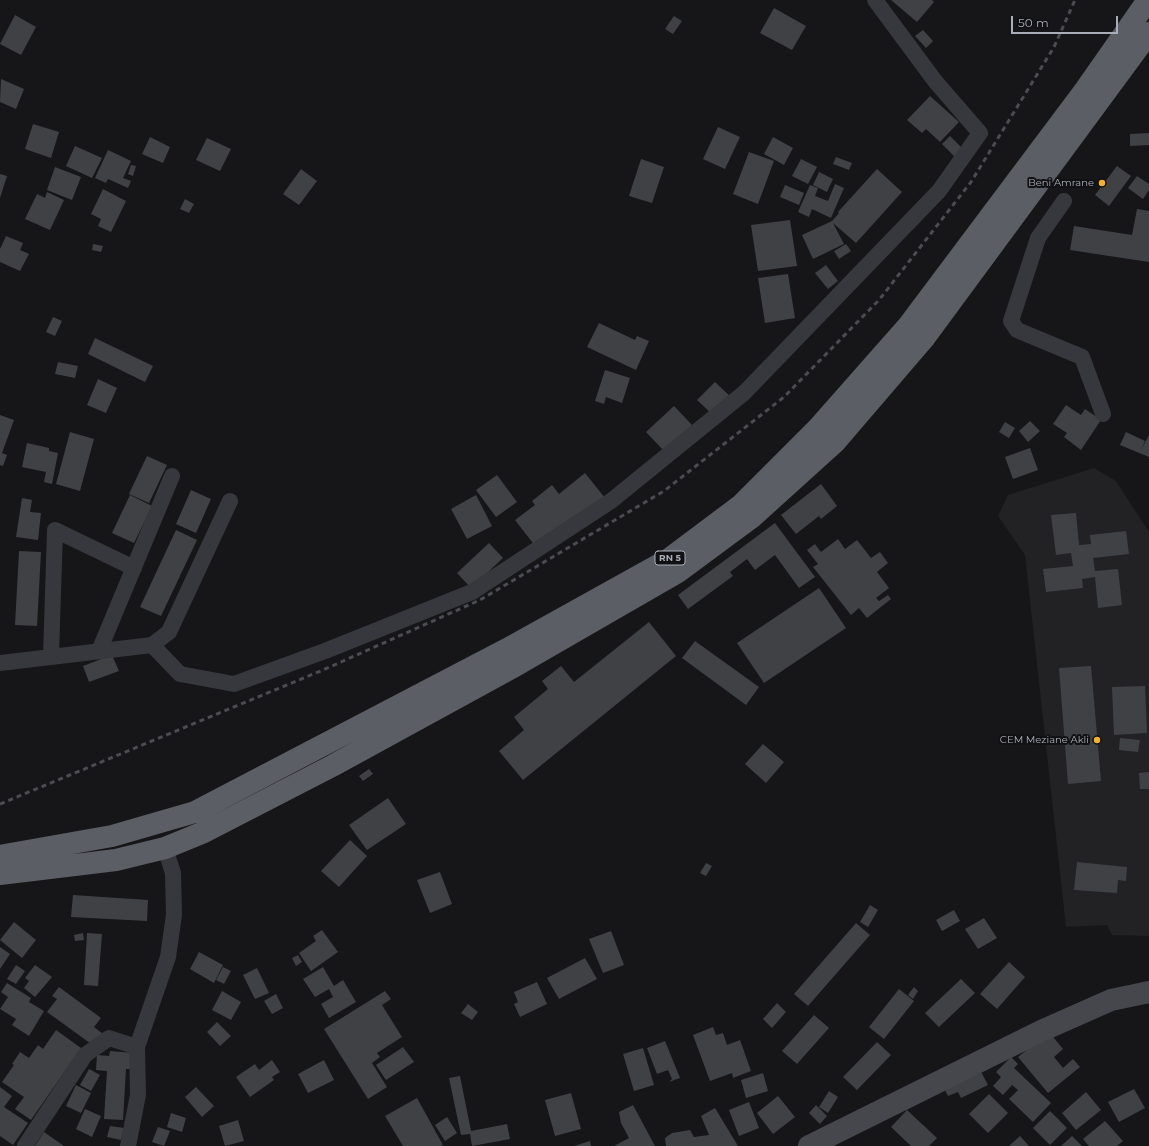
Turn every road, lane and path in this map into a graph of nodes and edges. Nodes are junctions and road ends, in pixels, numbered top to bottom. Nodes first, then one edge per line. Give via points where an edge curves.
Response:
1 (875, 0) edge
2 (1148, 0) edge
3 (1149, 33) edge
4 (1064, 201) dead end
5 (1103, 414) dead end
6 (172, 476) dead end
7 (230, 501) dead end
8 (134, 568) junction
9 (152, 645) junction
10 (99, 651) junction
11 (51, 656) junction
12 (0, 664) edge
13 (165, 848) junction
14 (1, 859) edge
15 (1149, 992) edge
16 (137, 1048) junction
17 (25, 1146) edge
18 (128, 1146) edge
19 (809, 1146) edge

1 - 9 street via 935,80 980,133 939,191 744,393 610,502 472,592 325,651 234,684 180,674
2 - 14 highway, RN 5 via 1085,90 908,326 818,428 729,514 662,563 507,649 195,812 112,836
3 - 13 highway, RN 5 via 925,337 835,442 751,518 678,572 513,667 332,766 204,832
4 - 5 street via 1038,238 1011,321 1017,330 1082,357
6 - 8 street
7 - 9 street via 170,632
8 - 10 street
8 - 11 street via 55,530
9 - 10 street
10 - 11 street
11 - 12 street
13 - 14 highway, RN 5 via 116,860
13 - 16 street via 173,873 174,915 168,957
15 - 19 main road via 1112,1000 1041,1031
16 - 17 street via 109,1038 85,1055
16 - 18 street via 138,1095

